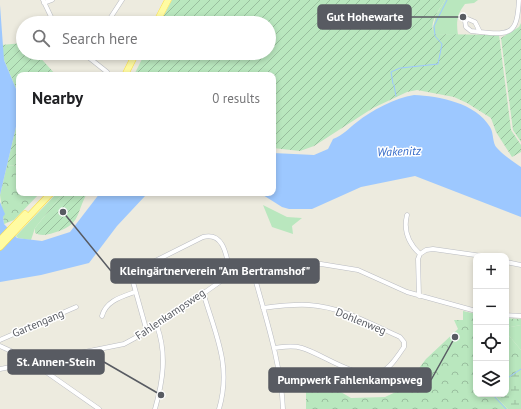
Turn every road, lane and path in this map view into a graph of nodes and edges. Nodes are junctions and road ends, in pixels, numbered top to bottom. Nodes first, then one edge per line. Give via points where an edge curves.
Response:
1 (52, 0) edge
2 (122, 0) edge
3 (163, 0) edge
4 (168, 0) edge
5 (519, 0) edge
6 (44, 1) edge
7 (51, 16) edge
8 (112, 16) edge
9 (155, 16) edge
10 (160, 16) edge
11 (520, 20) edge
12 (480, 32) dead end
13 (92, 60) edge
14 (132, 60) edge
15 (136, 60) edge
16 (107, 72) dead end
17 (126, 72) edge
18 (130, 72) edge
19 (43, 196) edge
20 (48, 196) edge
21 (30, 212) junction
22 (407, 215) dead end
23 (0, 240) edge
24 (0, 247) edge
25 (420, 254) junction
26 (473, 255) edge
27 (509, 263) edge
28 (521, 265) edge
29 (253, 271) junction
30 (231, 276) junction
31 (135, 292) junction
32 (203, 292) junction
33 (419, 296) junction
34 (76, 306) dead end
35 (263, 308) junction
36 (473, 310) edge
37 (509, 315) edge
38 (102, 316) dead end
39 (521, 316) edge
40 (157, 326) junction
41 (147, 332) junction
42 (0, 340) edge
43 (0, 346) edge
44 (274, 348) junction
45 (37, 361) junction
46 (15, 365) junction
47 (0, 369) edge
48 (99, 409) edge
49 (155, 409) edge
50 (219, 409) edge
51 (283, 409) edge

1 - 6 street
2 - 8 street
3 - 9 main road
4 - 10 main road
5 - 11 street
6 - 7 street
11 - 12 street via 504,33
13 - 16 street
14 - 17 main road
15 - 18 main road
19 - 21 main road
20 - 21 main road
21 - 23 main road
21 - 24 main road
22 - 25 street via 405,222 408,239 411,246
25 - 26 street via 433,249
25 - 33 street
27 - 28 street
29 - 30 street, Fahlenkampsweg
29 - 33 street, Fahlenkampsweg via 295,265 330,265 372,275
29 - 35 street
30 - 31 street via 222,244 214,237 206,236 136,272 133,282
30 - 32 street, Fahlenkampsweg
31 - 38 street via 112,302
31 - 41 street
32 - 40 street, Fahlenkampsweg
32 - 50 street via 224,361 224,384
33 - 36 street, Fahlenkampsweg
34 - 42 street, Gartengang
35 - 44 street
35 - 44 street, Dohlenweg via 291,305 331,308 400,337 404,342 404,347 387,368 371,373 346,368 303,348
37 - 39 street
40 - 41 street, Fahlenkampsweg
40 - 49 street via 164,362
41 - 45 street, Fahlenkampsweg via 124,344
43 - 46 street via 11,351
44 - 51 street via 282,387
45 - 46 street, Fahlenkampsweg
45 - 48 street via 38,366
46 - 47 street, Fahlenkampsweg

